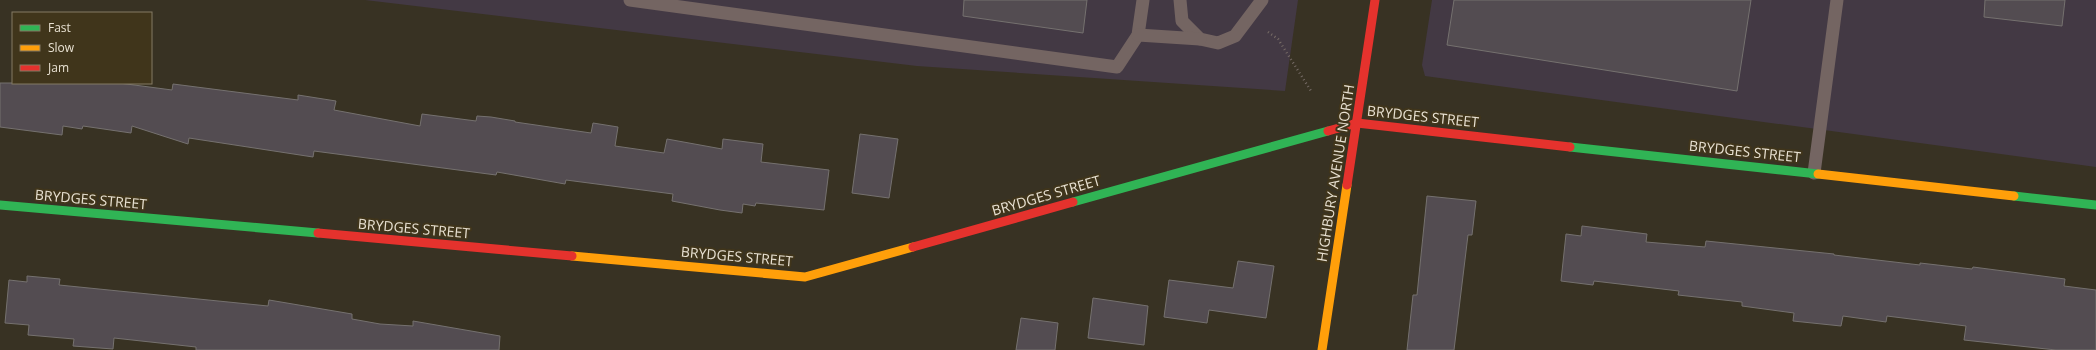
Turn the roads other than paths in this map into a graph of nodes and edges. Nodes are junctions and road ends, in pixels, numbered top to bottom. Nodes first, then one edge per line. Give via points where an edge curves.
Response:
1 (630, 0) edge
2 (1142, 0) edge
3 (1180, 0) edge
4 (1262, 0) edge
5 (1375, 0) edge
6 (1837, 0) edge
7 (1138, 35) junction
8 (1200, 39) junction
9 (1357, 123) junction
10 (1814, 173) junction
11 (0, 205) edge
12 (2096, 205) edge
13 (1322, 350) edge

1 - 7 lane via 1118,67
2 - 7 lane
3 - 8 lane via 1182,21
4 - 8 lane via 1235,36 1218,43
5 - 9 street, HIGHBURY AVENUE NORTH
6 - 10 lane
7 - 8 lane
9 - 10 street, BRYDGES STREET
9 - 11 street, BRYDGES STREET via 805,276
9 - 13 street, HIGHBURY AVENUE NORTH
10 - 12 street, BRYDGES STREET

